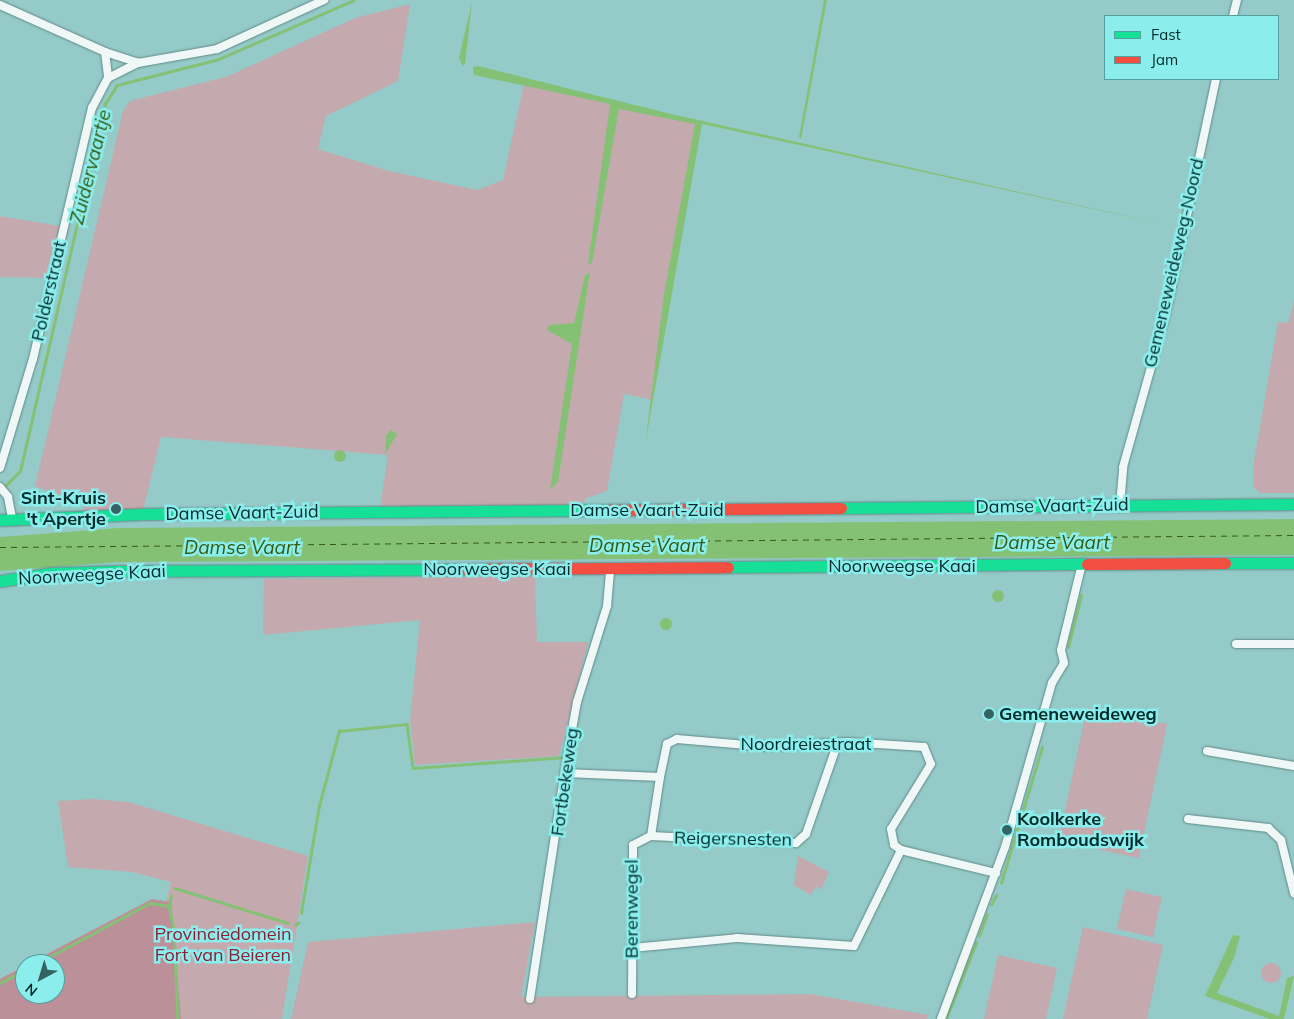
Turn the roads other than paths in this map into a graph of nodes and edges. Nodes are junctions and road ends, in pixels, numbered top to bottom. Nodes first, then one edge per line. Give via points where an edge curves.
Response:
1 (324, 0) edge
2 (1237, 0) edge
3 (0, 5) edge
4 (1232, 15) edge
5 (105, 52) junction
6 (138, 63) junction
7 (108, 78) junction
8 (1216, 80) edge
9 (0, 468) edge
10 (0, 487) edge
11 (1294, 504) edge
12 (1120, 506) junction
13 (6, 519) edge
14 (1294, 563) edge
15 (1082, 564) junction
16 (610, 568) junction
17 (0, 581) edge
18 (1236, 644) dead end
19 (1294, 644) edge
20 (838, 742) junction
21 (1207, 751) dead end
22 (1294, 766) edge
23 (566, 773) junction
24 (660, 777) junction
25 (1188, 818) dead end
26 (651, 836) junction
27 (901, 850) junction
28 (996, 873) junction
29 (1294, 893) edge
30 (632, 948) junction
31 (632, 994) dead end
32 (530, 999) dead end
33 (940, 1019) edge

1 - 6 street via 217,49
2 - 4 street
3 - 5 street
5 - 6 street
5 - 7 street
6 - 7 street
7 - 9 street, Polderstraat via 92,108 31,368
8 - 12 street, Gemeneweideweg-Noord via 1166,314 1123,468
10 - 13 street via 6,495
11 - 12 street, Damse Vaart-Zuid
12 - 13 street, Damse Vaart-Zuid
14 - 15 street, Noorweegse Kaai
15 - 16 street, Noorweegse Kaai
15 - 28 street via 1061,650 1064,663 1052,684
16 - 17 street, Noorweegse Kaai via 90,572
16 - 23 street, Fortbekeweg via 607,606 577,702
18 - 19 street
20 - 24 street, Noordreiestraat via 770,747 676,738 667,744
20 - 26 street, Reigersnesten via 806,834 796,843
20 - 27 street, Noordreiestraat via 924,747 930,752 931,764 892,829 894,845
21 - 22 street
23 - 24 street
23 - 32 street, Fortbekeweg
24 - 26 street, Berenwegel
25 - 29 street via 1268,828 1281,840
26 - 30 street, Berenwegel via 633,845
27 - 28 street
27 - 30 street via 854,946 737,938
28 - 33 street
30 - 31 street, Berenwegel

